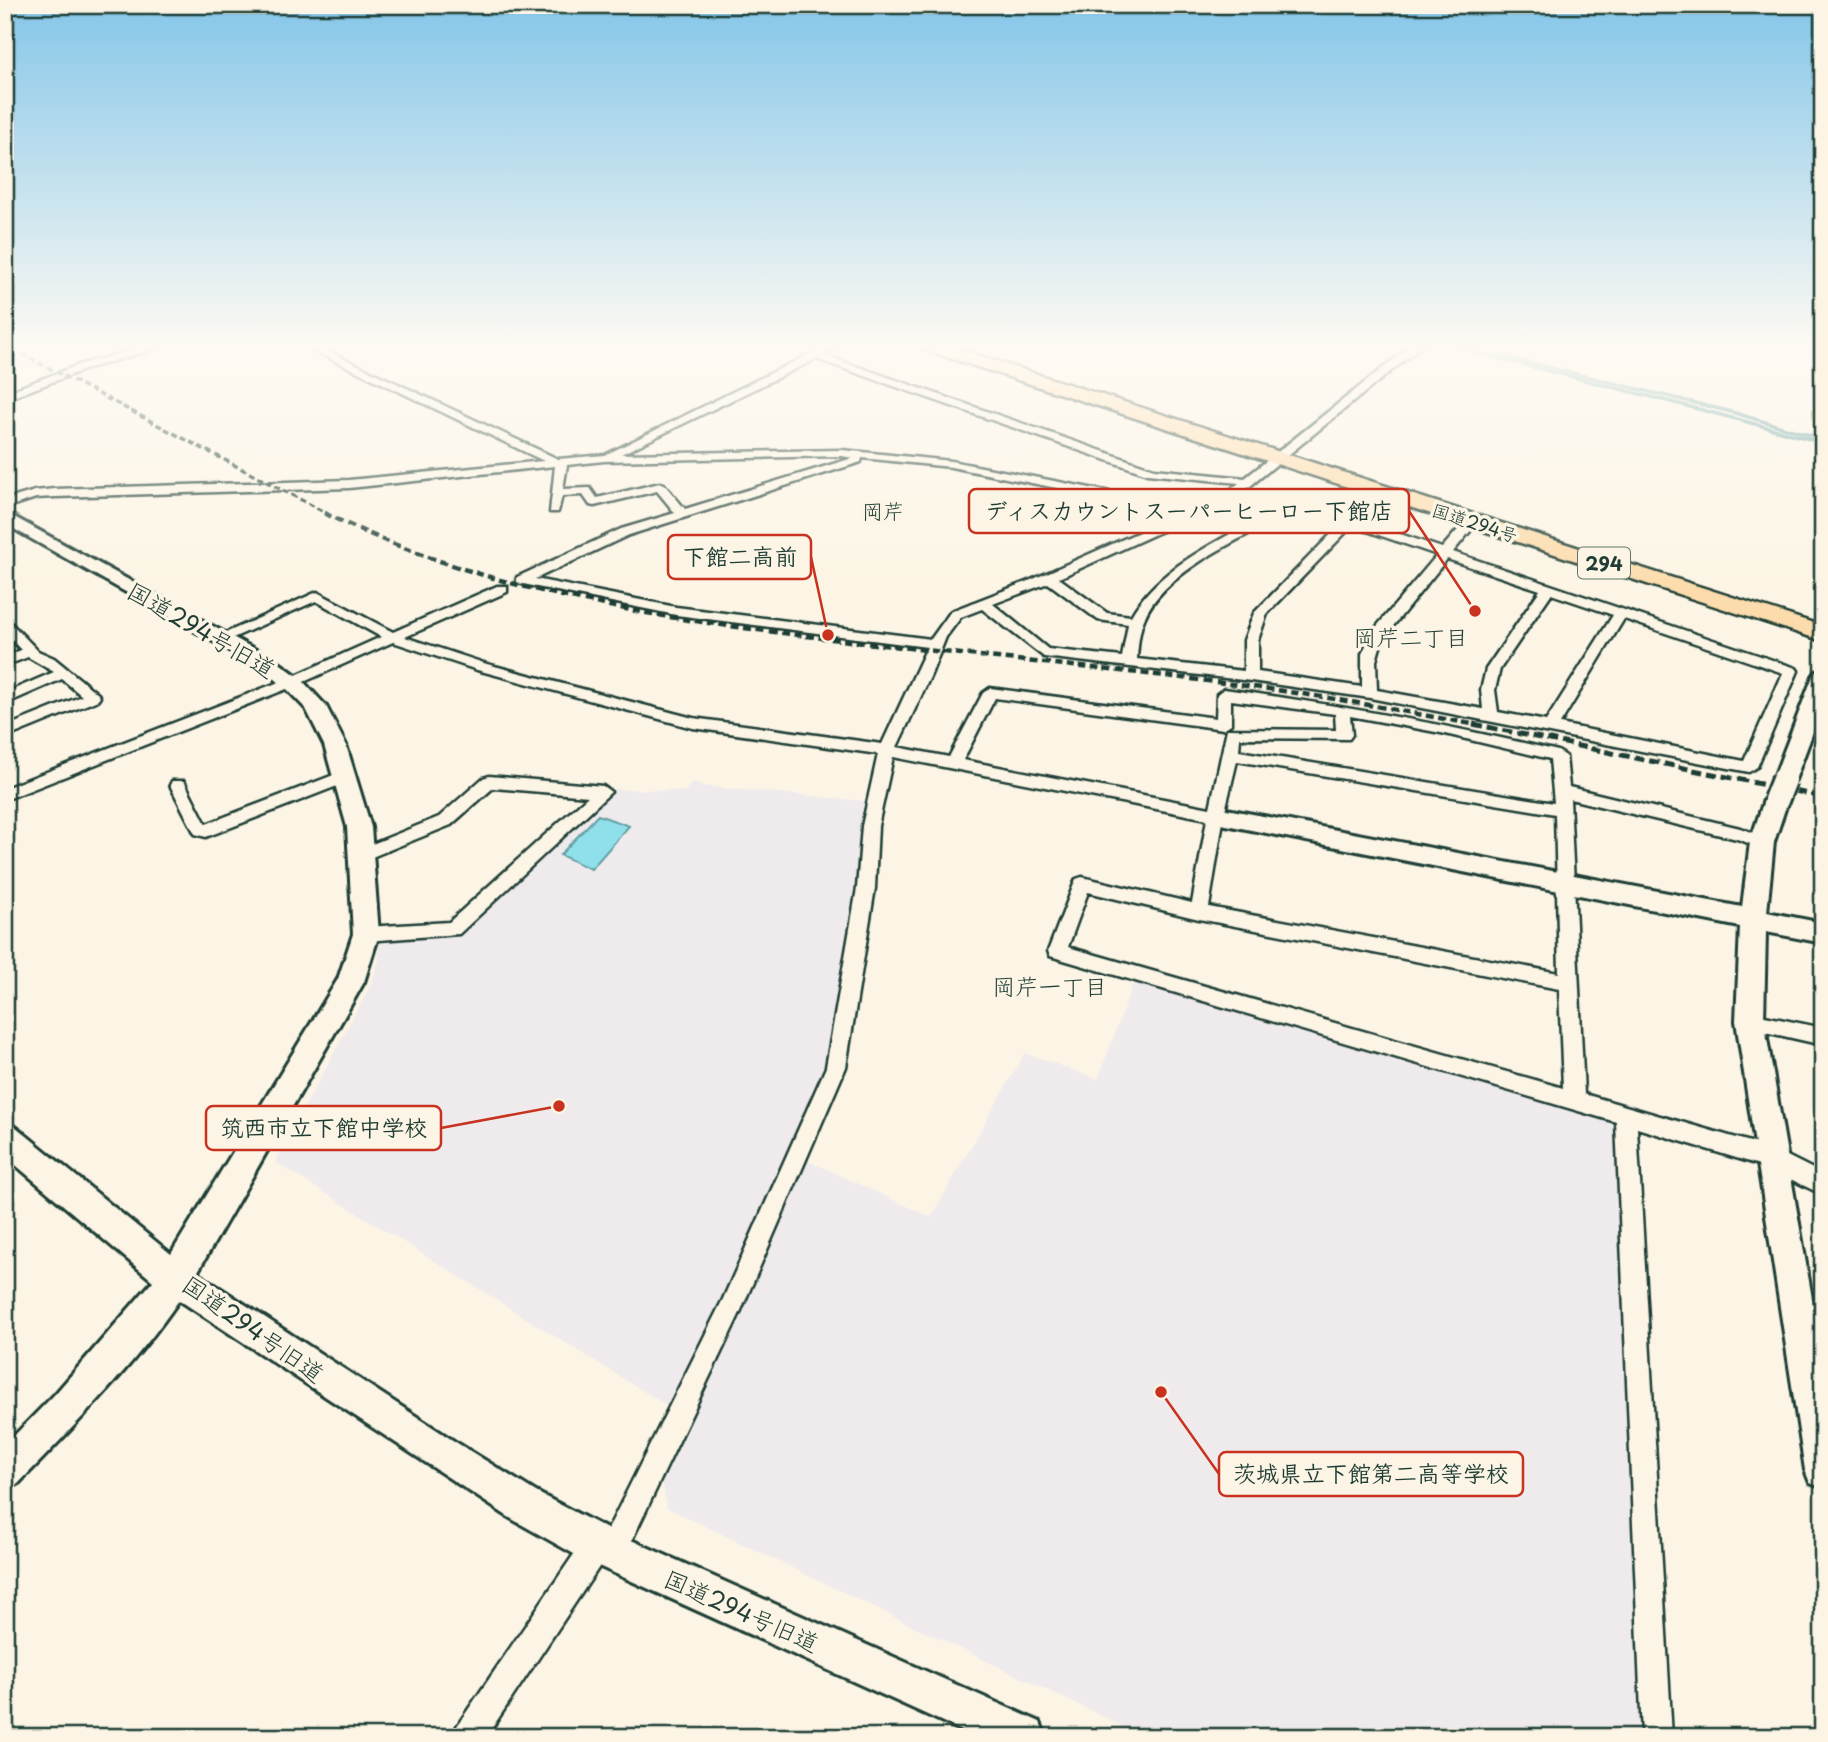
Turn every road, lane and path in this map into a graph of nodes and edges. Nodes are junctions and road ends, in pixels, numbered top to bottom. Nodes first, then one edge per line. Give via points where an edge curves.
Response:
1 (484, 426) edge
2 (669, 426) edge
3 (1020, 426) edge
4 (1188, 426) edge
5 (1194, 426) edge
6 (1316, 426) edge
7 (1280, 455) junction
8 (871, 456) junction
9 (604, 458) junction
10 (559, 461) junction
11 (1248, 482) junction
12 (557, 493) junction
13 (5, 504) edge
14 (554, 509) dead end
15 (1198, 513) junction
16 (684, 515) junction
17 (5, 517) edge
18 (1473, 520) junction
19 (1350, 522) junction
20 (1242, 536) junction
21 (1446, 554) junction
22 (1049, 577) junction
23 (1548, 588) junction
24 (502, 589) dead end
25 (984, 604) junction
26 (1621, 613) junction
27 (1136, 621) junction
28 (1823, 623) edge
29 (5, 625) edge
30 (1823, 634) edge
31 (391, 637) junction
32 (220, 638) junction
33 (936, 644) junction
34 (31, 651) junction
35 (5, 662) edge
36 (1129, 662) junction
37 (64, 673) junction
38 (1251, 676) junction
39 (1823, 676) edge
40 (292, 682) junction
41 (1370, 693) junction
42 (5, 698) edge
43 (1342, 710) junction
44 (1491, 715) junction
45 (1551, 726) junction
46 (1228, 729) junction
47 (5, 733) edge
48 (887, 750) junction
49 (1231, 755) junction
50 (954, 762) junction
51 (344, 777) junction
52 (178, 785) dead end
53 (1561, 790) junction
54 (5, 794) edge
55 (1563, 810) junction
56 (1216, 815) junction
57 (1762, 842) junction
58 (361, 855) junction
59 (1564, 883) junction
60 (1199, 912) junction
61 (1753, 920) junction
62 (1823, 933) edge
63 (366, 934) junction
64 (1568, 982) junction
65 (1750, 1021) junction
66 (1823, 1037) edge
67 (1574, 1101) junction
68 (1626, 1115) junction
69 (5, 1137) edge
70 (1771, 1158) junction
71 (1823, 1185) edge
72 (175, 1278) junction
73 (5, 1471) edge
74 (1823, 1471) edge
75 (604, 1548) junction
76 (468, 1737) edge
77 (1025, 1737) edge
78 (1657, 1737) edge

1 - 10 street
2 - 9 street
3 - 11 street via 1169,477 1229,477
4 - 7 highway, 国道294号 / 294
5 - 7 highway, 国道294号 / 294
6 - 7 street
7 - 11 street
7 - 18 highway, 国道294号 / 294
7 - 28 highway, 国道294号 / 294
8 - 9 street via 802,453
8 - 15 street via 950,464
8 - 16 street
9 - 10 street
10 - 12 street
10 - 13 street via 349,484 55,493
11 - 15 street
12 - 14 street
12 - 16 street via 586,491 594,502 660,487
15 - 20 street
15 - 22 street
16 - 33 street via 625,532 522,580 577,594 761,624
17 - 32 street, 国道294号旧道
18 - 21 street
18 - 30 highway, 国道294号 / 294
19 - 20 street via 1298,504
19 - 21 street
19 - 38 street via 1261,613 1251,640
20 - 27 street via 1171,575 1146,602
21 - 23 street
21 - 41 street via 1373,642 1367,668
22 - 25 street
22 - 27 street via 1103,617
23 - 26 street
23 - 44 street via 1493,669 1488,690
24 - 31 street
25 - 33 street via 957,614
25 - 36 street via 1044,653
26 - 45 street
26 - 45 street via 1793,667 1749,768
27 - 36 street
29 - 34 street
31 - 32 street via 317,596
31 - 40 street
31 - 48 street via 482,667 693,723
32 - 40 street, 国道294号旧道
33 - 48 street
34 - 35 street
34 - 37 street
36 - 38 street
37 - 42 street
37 - 47 street via 93,697
38 - 41 street
39 - 57 street
40 - 51 street, 国道294号旧道 via 315,705 335,745
40 - 54 street
41 - 44 street
43 - 46 street via 1345,735
43 - 46 street via 1224,694
43 - 53 street via 1558,756
44 - 45 street
46 - 49 street
46 - 50 street via 990,693
48 - 50 street
48 - 75 street via 870,826 866,888 836,1067 731,1307
49 - 55 street
49 - 56 street
50 - 56 street
51 - 52 street via 206,831 201,830
51 - 58 street, 国道294号旧道 via 359,827
53 - 55 street
53 - 57 street
55 - 59 street
56 - 59 street
56 - 60 street
57 - 61 street
58 - 63 street, 国道294号旧道
58 - 63 street via 445,821 489,782 604,792 453,929
59 - 61 street
59 - 64 street
60 - 64 street
60 - 67 street via 1082,884 1057,951
61 - 62 street
61 - 65 street
63 - 72 street, 国道294号旧道 via 351,982 327,1027
64 - 67 street
65 - 66 street
65 - 70 street
67 - 68 street
68 - 70 street
68 - 78 street
69 - 72 street
70 - 71 street
70 - 74 street
72 - 73 street via 117,1353
72 - 75 street, 国道294号旧道 via 441,1454
75 - 76 street
75 - 77 street, 国道294号旧道

